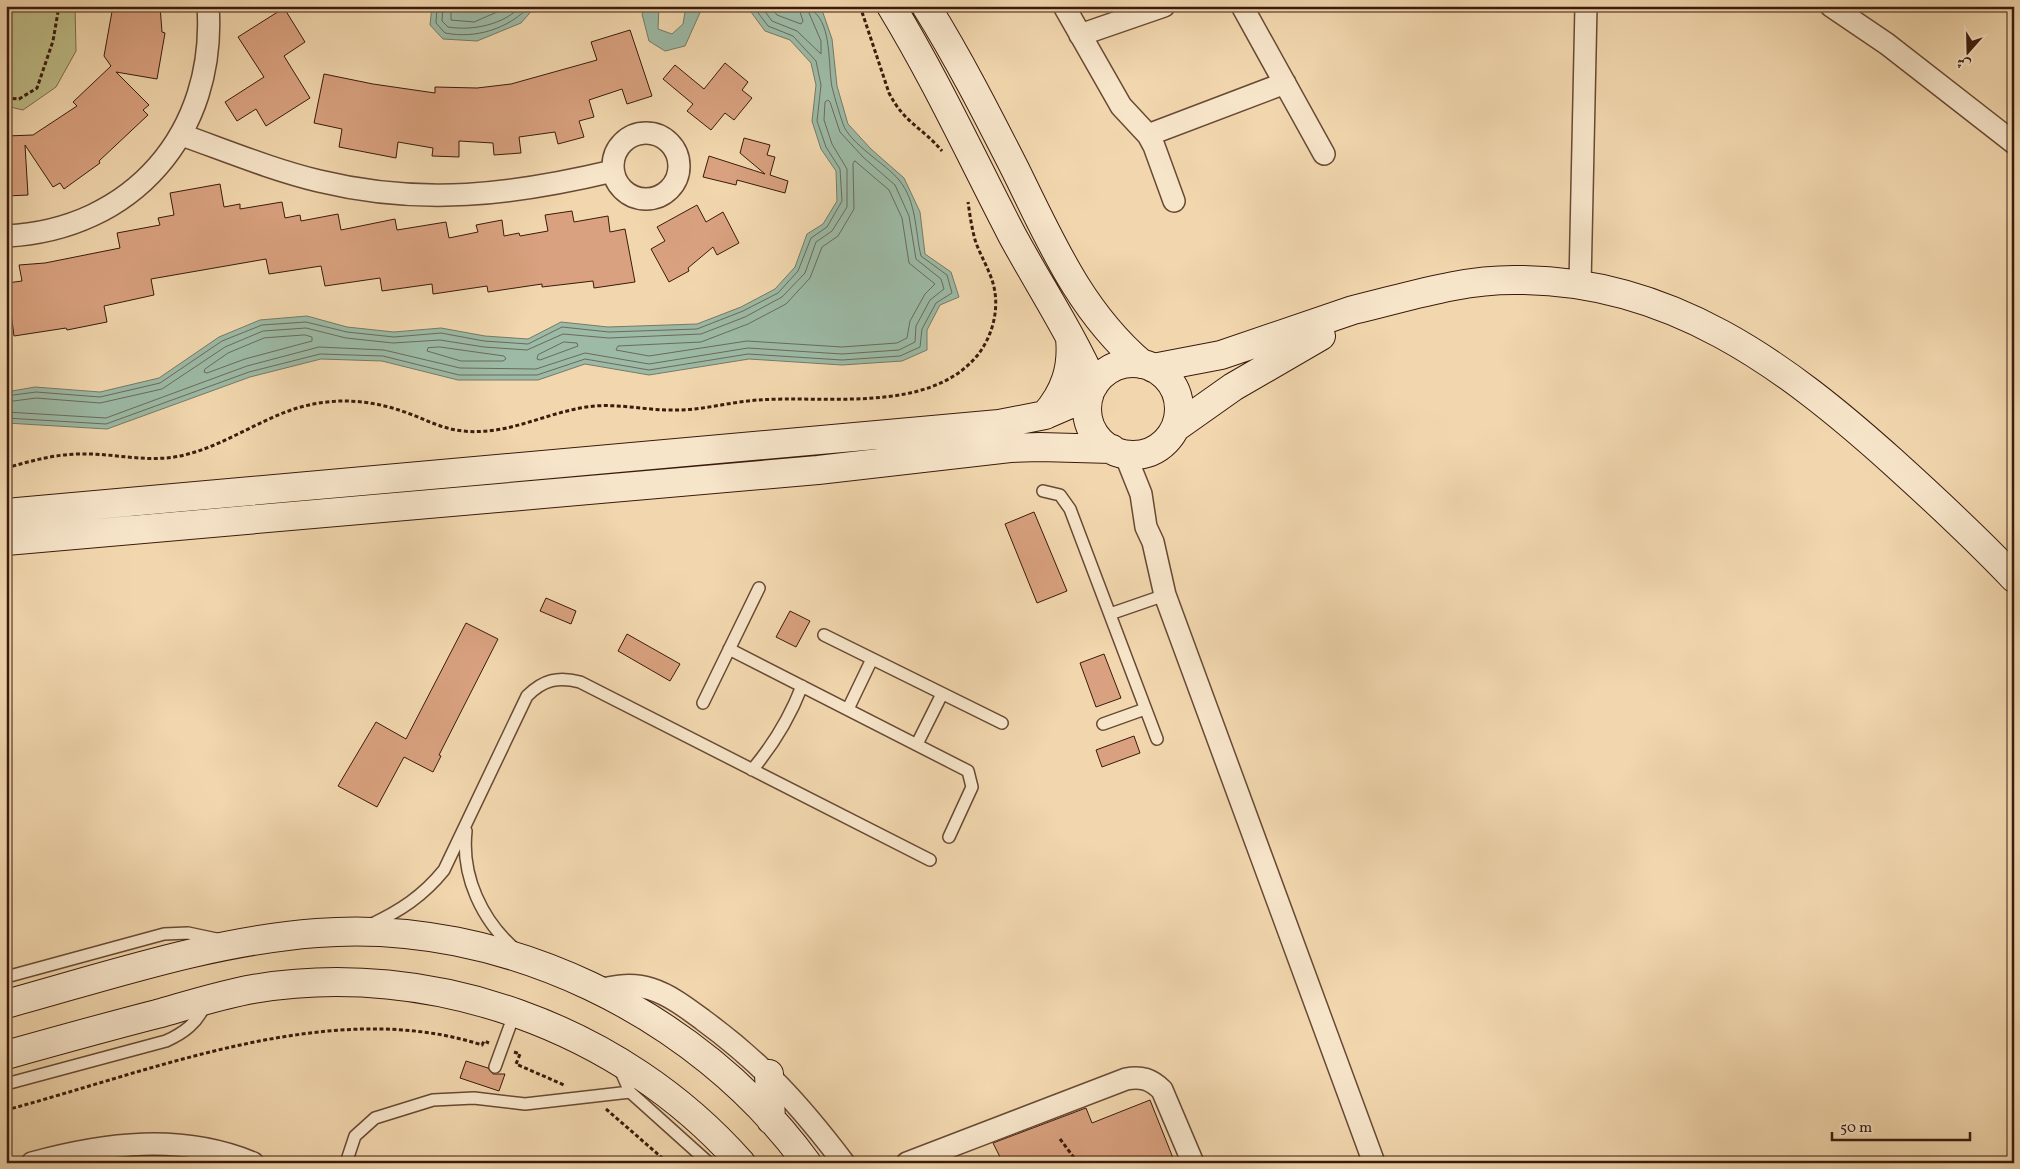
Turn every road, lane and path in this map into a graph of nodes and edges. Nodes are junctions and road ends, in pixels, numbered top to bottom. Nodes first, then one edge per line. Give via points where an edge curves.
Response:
1 (59, 6) edge
2 (208, 6) edge
3 (860, 6) edge
4 (891, 6) edge
5 (926, 6) edge
6 (1064, 6) edge
7 (1164, 6) edge
8 (1242, 6) edge
9 (1586, 6) edge
10 (1831, 6) edge
11 (1080, 35) junction
12 (1285, 83) junction
13 (6, 98) edge
14 (182, 135) junction
15 (1148, 135) junction
16 (2014, 143) edge
17 (1324, 154) dead end
18 (948, 158) dead end
19 (613, 171) dead end
20 (968, 200) dead end
21 (1174, 201) dead end
22 (6, 236) edge
23 (1580, 284) junction
24 (1375, 306) junction
25 (1070, 336) junction
26 (1148, 366) junction
27 (1091, 391) junction
28 (1045, 415) junction
29 (1175, 428) junction
30 (1119, 452) junction
31 (6, 468) edge
32 (1043, 491) dead end
33 (6, 512) edge
34 (6, 541) edge
35 (2014, 578) edge
36 (759, 588) dead end
37 (1166, 595) junction
38 (1110, 614) junction
39 (824, 635) dead end
40 (729, 649) junction
41 (872, 659) junction
42 (802, 686) junction
43 (942, 694) junction
44 (703, 703) dead end
45 (848, 709) junction
46 (1145, 709) junction
47 (1002, 723) dead end
48 (1102, 724) dead end
49 (1157, 739) dead end
50 (918, 744) junction
51 (752, 770) junction
52 (468, 819) junction
53 (949, 837) dead end
54 (930, 860) dead end
55 (359, 930) junction
56 (234, 944) junction
57 (531, 961) junction
58 (6, 977) edge
59 (598, 990) junction
60 (208, 998) junction
61 (6, 1004) edge
62 (515, 1012) junction
63 (502, 1048) junction
64 (6, 1055) edge
65 (618, 1060) junction
66 (495, 1067) dead end
67 (769, 1074) junction
68 (6, 1084) edge
69 (630, 1092) junction
70 (588, 1097) junction
71 (6, 1110) edge
72 (771, 1120) junction
73 (1060, 1139) dead end
74 (32, 1163) edge
75 (253, 1163) edge
76 (346, 1163) edge
77 (668, 1163) edge
78 (709, 1163) edge
79 (741, 1163) edge
80 (807, 1163) edge
81 (844, 1163) edge
82 (907, 1163) edge
83 (1078, 1163) edge
84 (1193, 1163) edge
85 (1374, 1163) edge

1 - 13 path via 53,41 38,88 26,96
2 - 14 street via 208,49 203,79
3 - 18 path via 896,106
4 - 25 street via 969,147 1034,275
5 - 26 street via 980,100 1071,281 1102,326
6 - 11 street
7 - 11 street
8 - 12 street
9 - 23 street
10 - 16 street via 1887,44
11 - 15 street via 1121,106
12 - 15 street
12 - 17 street
14 - 19 street via 319,181 404,194 489,194 531,189
14 - 22 street via 147,177 103,210 51,230
15 - 21 street
20 - 31 path via 976,243 993,283 994,321 978,356 964,370 930,388 884,398 753,400 688,410 594,406 482,432 443,427 377,404 328,402 290,409 216,445 175,457 148,459 82,454 48,457
23 - 24 street via 1518,280 1465,283
23 - 35 street via 1648,300 1700,321 1788,376 1864,435 1957,520
24 - 26 street via 1353,310 1221,355
24 - 29 street via 1270,364
25 - 27 street
25 - 28 street via 1070,371 1056,402
26 - 27 street via 1128,363 1115,367 1103,374
26 - 29 street via 1164,374 1176,394 1179,406
27 - 28 street
27 - 30 street via 1087,412 1091,427 1099,440
28 - 33 street via 999,424
29 - 30 street via 1160,446 1137,455
30 - 34 street via 1010,448 818,470
30 - 37 street via 1141,494 1146,526
32 - 38 lane via 1052,491 1066,501
36 - 40 lane
37 - 38 lane
37 - 85 street
38 - 46 lane
39 - 41 lane
40 - 42 lane
40 - 44 lane
41 - 43 lane
41 - 45 lane
42 - 45 lane
42 - 51 lane via 776,739
43 - 47 lane
43 - 50 lane
45 - 50 lane
46 - 48 lane
46 - 49 lane
50 - 53 lane via 964,768 971,776 972,787
51 - 52 lane via 580,682 566,678 551,680 537,686 527,696
51 - 54 lane
52 - 55 lane via 453,855 433,884 406,907
52 - 57 lane via 466,860 480,904 500,934
55 - 56 street
55 - 57 street via 463,944
56 - 58 lane via 188,933 164,934
56 - 61 street
57 - 59 street
59 - 67 street via 638,986 664,994 731,1041
59 - 72 street via 692,1049
60 - 62 street via 254,989 348,982 442,992
60 - 64 street
60 - 68 lane via 188,1029 166,1041
62 - 63 lane
62 - 65 street via 576,1037
63 - 66 lane
63 - 70 path via 520,1054 516,1064
63 - 71 path via 484,1041 482,1045 458,1037 417,1031 373,1029 309,1034 237,1046
65 - 69 lane via 622,1078
65 - 79 street via 694,1116
67 - 72 street
67 - 81 street via 807,1115
69 - 70 lane
69 - 78 lane
70 - 76 lane via 525,1104 460,1097 433,1100 375,1118 355,1136
70 - 77 path via 615,1115
72 - 80 street
73 - 83 path
74 - 75 street via 95,1148 147,1143 198,1148
82 - 84 street via 1014,1120 1136,1077 1155,1083 1162,1090

